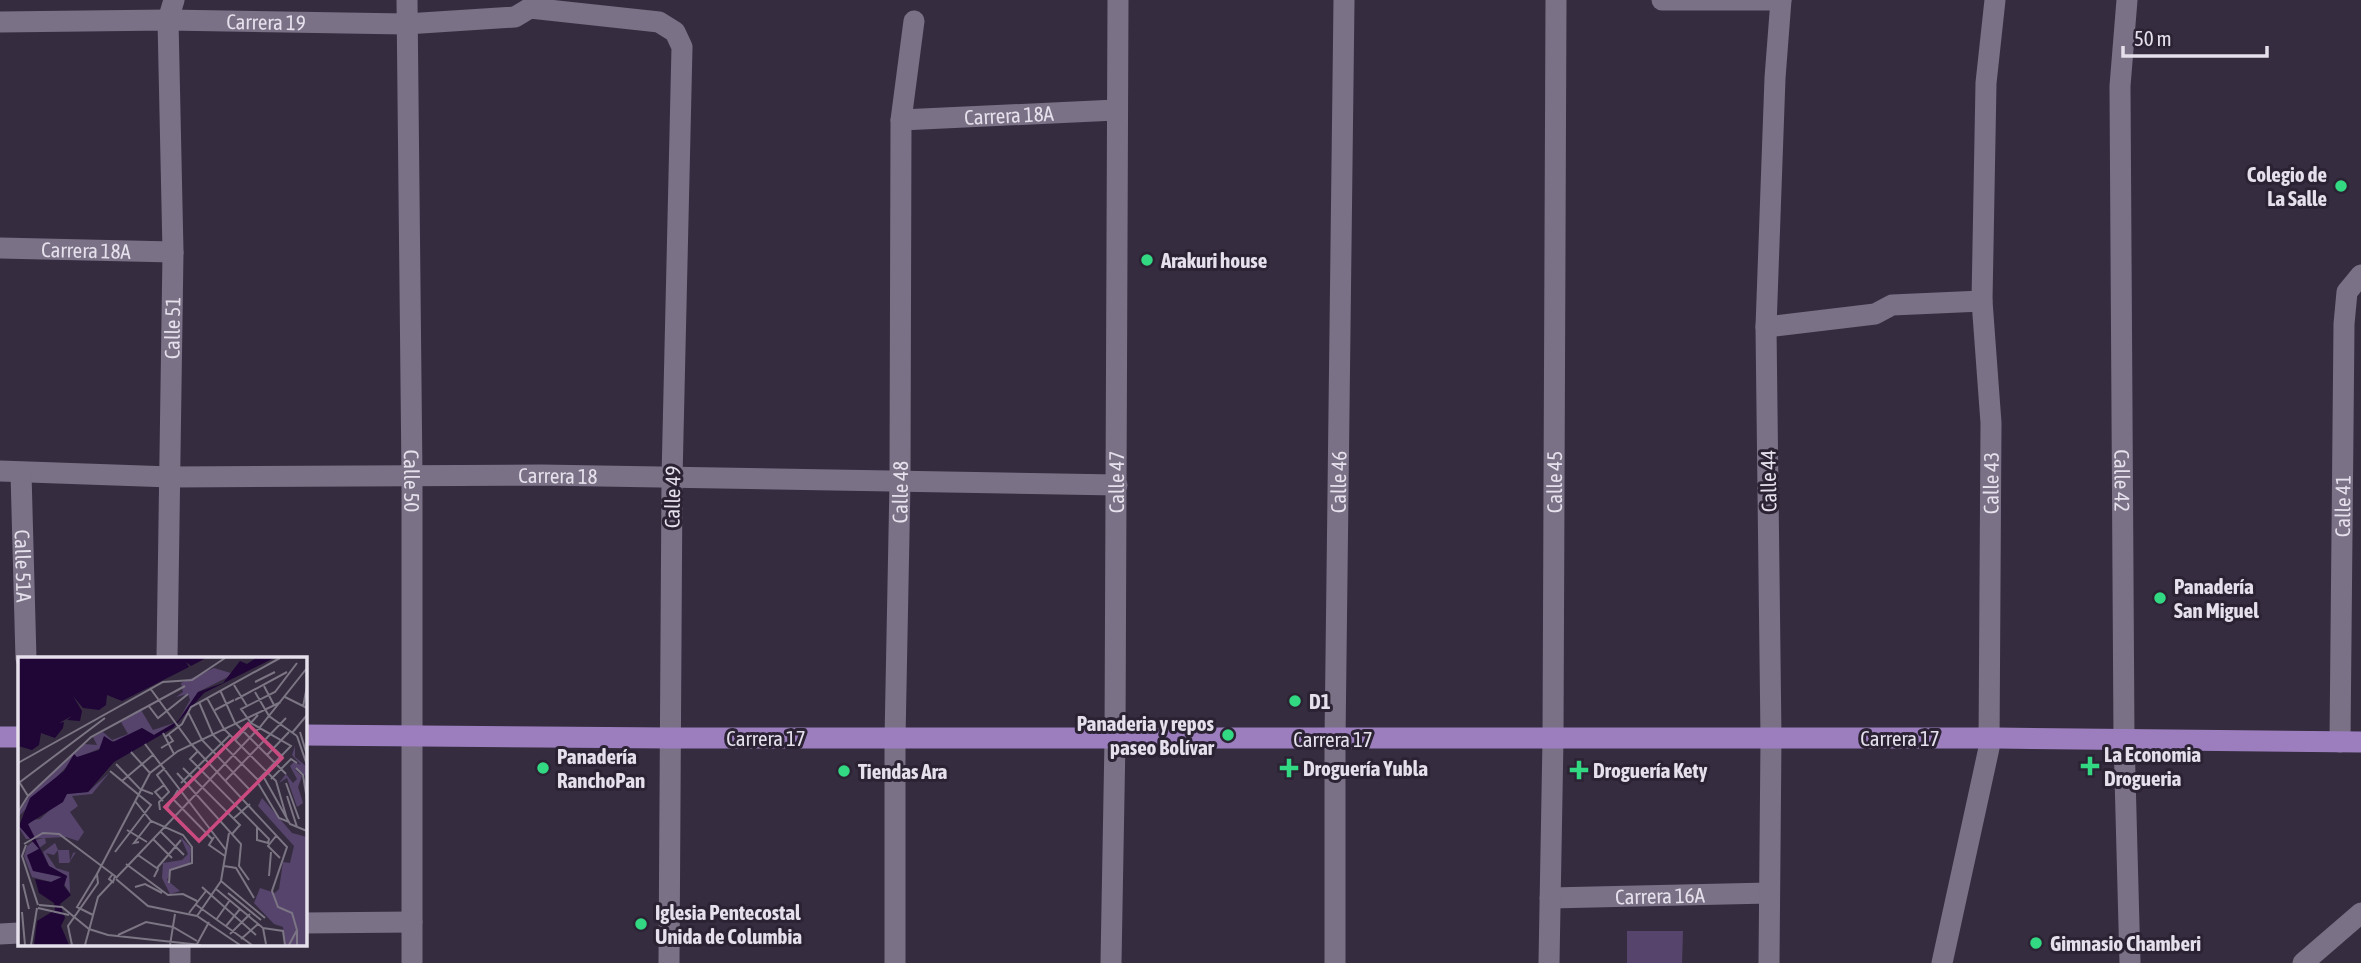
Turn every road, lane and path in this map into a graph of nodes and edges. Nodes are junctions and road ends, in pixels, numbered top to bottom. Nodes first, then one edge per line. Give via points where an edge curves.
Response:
1 (407, 0) edge
2 (1118, 0) edge
3 (1344, 0) edge
4 (1556, 0) edge
5 (1662, 0) edge
6 (1781, 0) edge
7 (1995, 0) edge
8 (2127, 0) edge
9 (532, 4) edge
10 (171, 10) edge
11 (914, 21) dead end
12 (0, 22) edge
13 (406, 24) junction
14 (1116, 110) junction
15 (901, 120) junction
16 (0, 248) edge
17 (173, 252) junction
18 (2361, 275) edge
19 (1983, 301) junction
20 (1766, 327) junction
21 (11, 472) edge
22 (171, 477) junction
23 (412, 477) junction
24 (671, 478) junction
25 (900, 482) junction
26 (1116, 485) junction
27 (26, 657) edge
28 (167, 657) edge
29 (306, 735) edge
30 (411, 736) junction
31 (0, 737) edge
32 (18, 737) edge
33 (670, 738) junction
34 (1771, 738) junction
35 (1989, 738) junction
36 (895, 739) junction
37 (1115, 739) junction
38 (1553, 739) junction
39 (2124, 739) junction
40 (1335, 740) junction
41 (2351, 742) edge
42 (1769, 893) junction
43 (1550, 898) junction
44 (2361, 913) edge
45 (412, 922) junction
46 (306, 923) edge
47 (0, 933) edge
48 (18, 933) edge
49 (412, 963) edge
50 (669, 963) edge
51 (895, 963) edge
52 (1111, 963) edge
53 (1335, 963) edge
54 (1549, 963) edge
55 (1769, 963) edge
56 (1942, 963) edge
57 (2130, 963) edge
58 (2303, 963) edge

1 - 13 street, Calle 50
2 - 14 street, Calle 47
3 - 40 street, Calle 46
4 - 38 street, Calle 45
5 - 6 street
6 - 20 street, Calle 44
7 - 19 street, Calle 43 via 1986,83
8 - 39 street, Calle 42 via 2120,86
9 - 13 street, Carrera 19 via 515,17
9 - 24 street, Calle 49 via 659,22 675,32 682,47
10 - 12 street, Carrera 19
10 - 13 street, Carrera 19
10 - 17 street, Calle 51
11 - 15 street, Calle 48
13 - 23 street, Calle 50
14 - 15 street, Carrera 18A
14 - 26 street, Calle 47
15 - 25 street, Calle 48
16 - 17 street, Carrera 18A
17 - 22 street, Calle 51
18 - 41 street, Calle 41 via 2347,292 2344,324
19 - 20 street via 1892,305 1875,314
19 - 35 street, Calle 43 via 1991,423
20 - 34 street, Calle 44
21 - 22 street, Carrera 18
21 - 27 street, Calle 51A
22 - 23 street, Carrera 18
22 - 28 street, Calle 51
23 - 24 street, Carrera 18
23 - 30 street, Calle 50
24 - 25 street, Carrera 18
24 - 33 street, Calle 49
25 - 26 street, Carrera 18
25 - 36 street, Calle 48
26 - 37 street, Calle 47
29 - 30 main road, Carrera 17
30 - 33 main road, Carrera 17
30 - 45 street, Calle 50
31 - 32 main road
33 - 36 main road, Carrera 17
33 - 50 street, Calle 49
34 - 35 main road, Carrera 17
34 - 38 main road, Carrera 17
34 - 42 street, Calle 44
35 - 39 main road, Carrera 17
35 - 56 street, Calle 43
36 - 37 main road, Carrera 17
36 - 51 street, Calle 48
37 - 40 main road, Carrera 17
37 - 52 street, Calle 47
38 - 40 main road, Carrera 17
38 - 43 street, Calle 45
39 - 41 main road, Carrera 17
39 - 57 street, Calle 42
40 - 53 street, Calle 46
42 - 43 street, Carrera 16A
42 - 55 street, Calle 44
43 - 54 street, Calle 45
44 - 58 street
45 - 46 street
45 - 49 street, Calle 50
47 - 48 street

